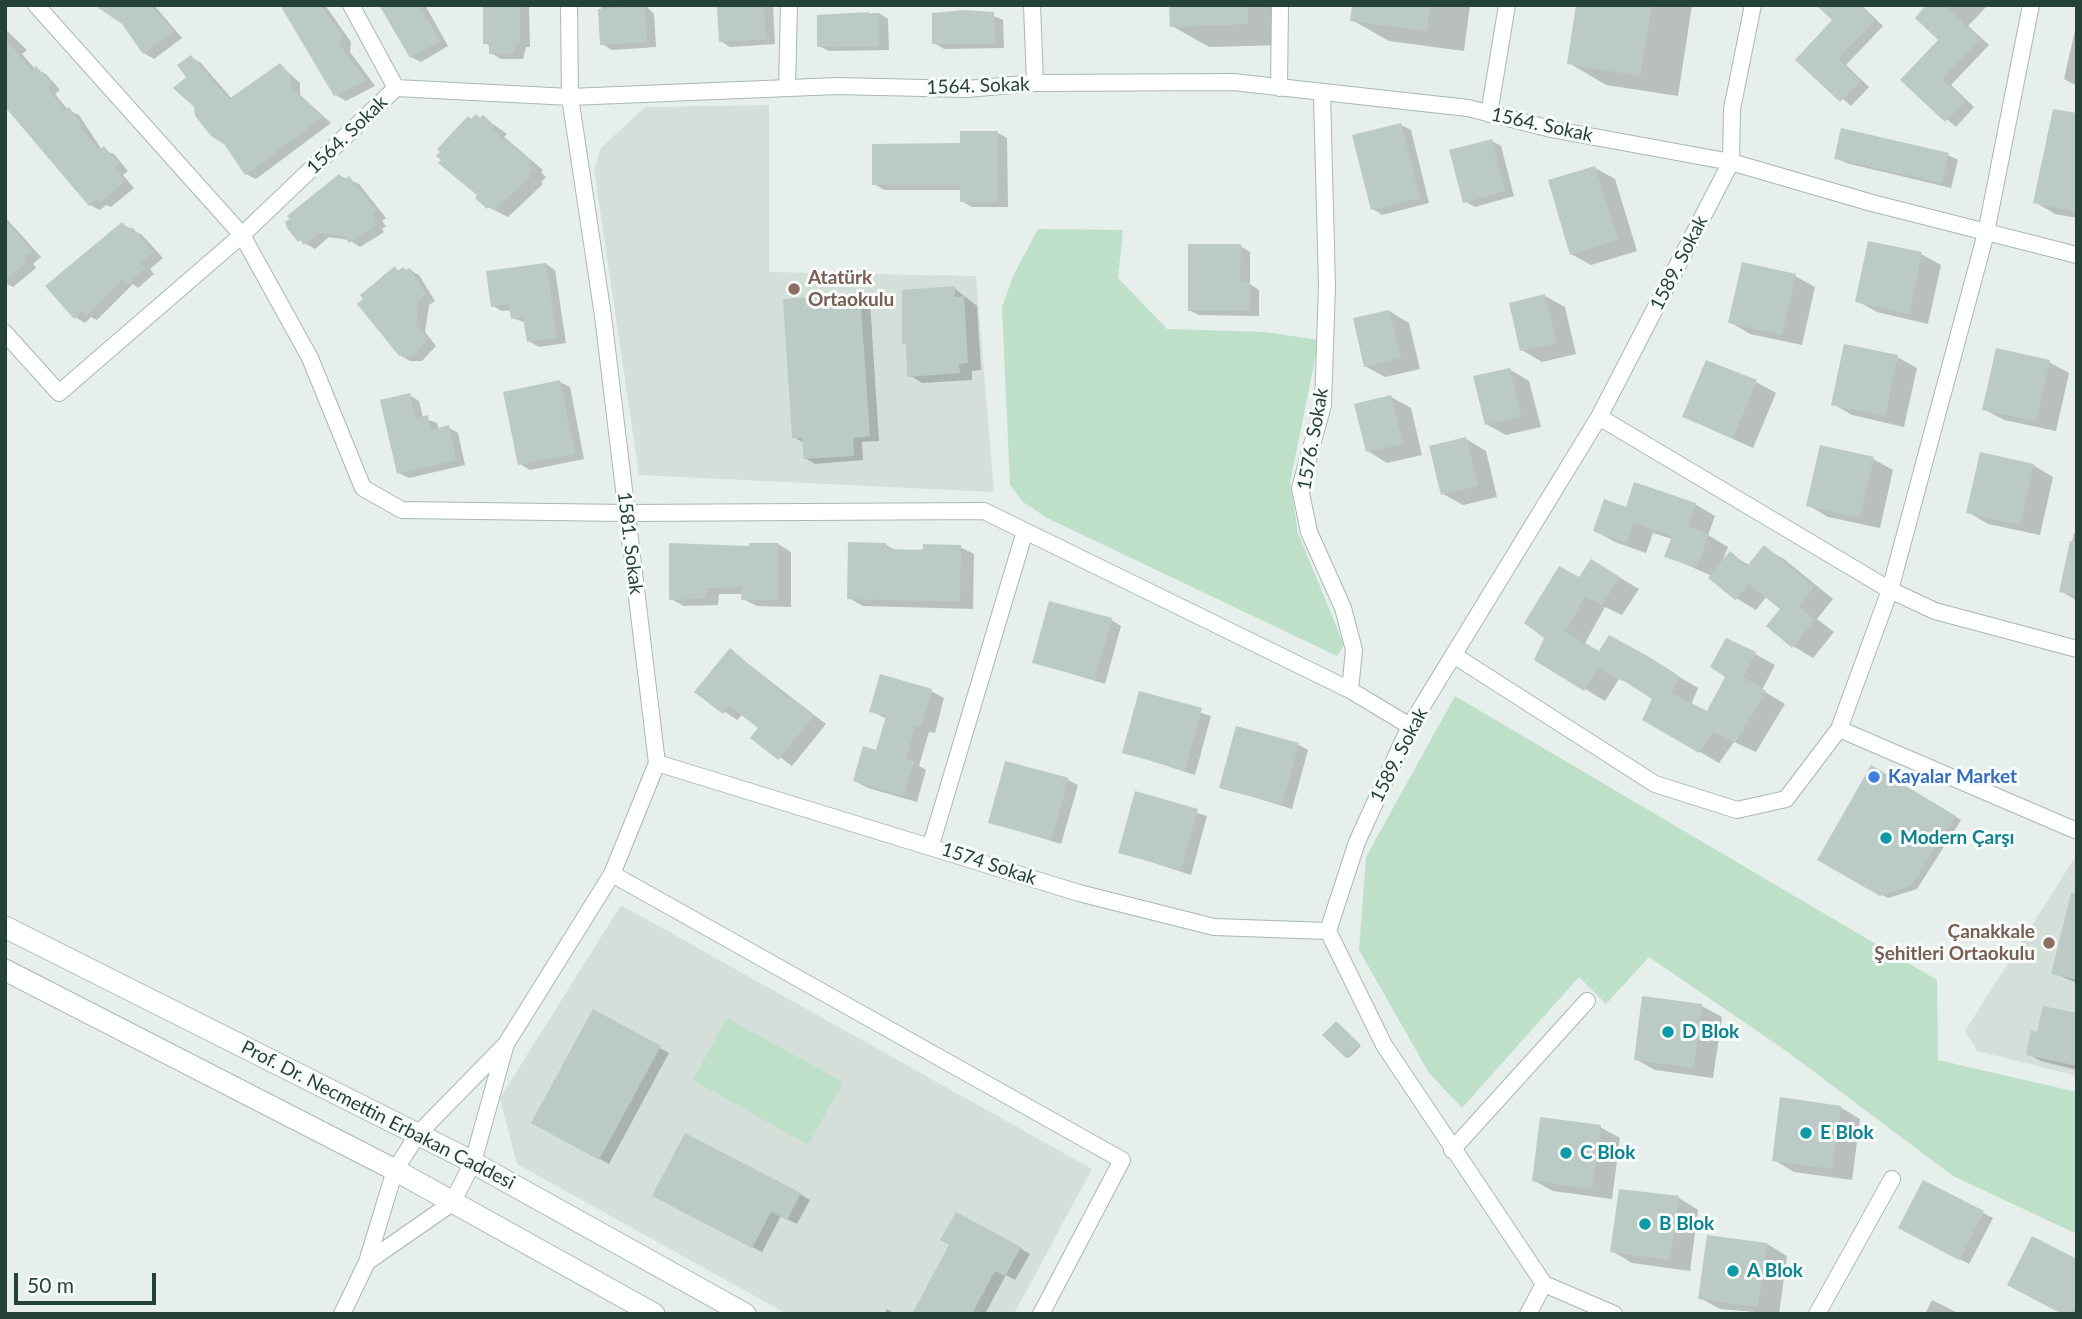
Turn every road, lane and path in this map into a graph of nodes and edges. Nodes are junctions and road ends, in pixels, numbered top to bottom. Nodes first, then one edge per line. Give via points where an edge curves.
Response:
1 (36, 5) edge
2 (351, 5) edge
3 (569, 5) edge
4 (789, 5) edge
5 (1032, 5) edge
6 (1280, 5) edge
7 (1507, 5) edge
8 (1753, 5) edge
9 (2031, 5) edge
10 (1035, 83) junction
11 (396, 88) junction
12 (787, 88) junction
13 (1279, 88) junction
14 (1321, 93) junction
15 (570, 97) junction
16 (1489, 114) junction
17 (1731, 162) junction
18 (1986, 233) junction
19 (242, 235) junction
20 (2077, 256) edge
21 (5, 333) edge
22 (1599, 417) junction
23 (626, 513) junction
24 (1025, 531) junction
25 (1890, 590) junction
26 (2077, 649) edge
27 (1455, 656) junction
28 (1350, 690) junction
29 (1410, 726) junction
30 (1839, 729) junction
31 (657, 763) junction
32 (2077, 831) edge
33 (931, 845) junction
34 (612, 874) junction
35 (5, 927) edge
36 (1328, 930) junction
37 (5, 970) edge
38 (1587, 1001) dead end
39 (506, 1044) junction
40 (418, 1134) junction
41 (1452, 1150) junction
42 (473, 1162) junction
43 (395, 1170) junction
44 (1892, 1179) dead end
45 (452, 1203) junction
46 (367, 1262) junction
47 (1544, 1284) junction
48 (342, 1314) edge
49 (654, 1314) edge
50 (745, 1314) edge
51 (1041, 1314) edge
52 (1528, 1314) edge
53 (1614, 1314) edge
54 (1817, 1314) edge

1 - 19 street
2 - 11 street
3 - 15 street, 1581. Sokak
4 - 12 street
5 - 10 street
6 - 13 street
7 - 16 street
8 - 17 street via 1732,109
9 - 18 street
10 - 12 street, 1564. Sokak via 967,89
10 - 13 street, 1564. Sokak via 1149,80
11 - 15 street, 1564. Sokak
11 - 19 street, 1564. Sokak
12 - 15 street, 1564. Sokak
13 - 14 street, 1564. Sokak
14 - 16 street, 1564. Sokak
14 - 28 street, 1576. Sokak via 1327,286 1323,405 1300,488 1309,532 1343,608 1354,650
15 - 23 street, 1581. Sokak
16 - 17 street, 1564. Sokak
17 - 18 street, 1564. Sokak
17 - 22 street, 1589. Sokak
18 - 20 street, 1564. Sokak
18 - 25 street
19 - 21 street, 1564. Sokak via 59,393
19 - 23 street via 310,358 363,488 402,510
22 - 25 street
22 - 27 street, 1589. Sokak
23 - 24 street via 984,511
23 - 31 street, 1581. Sokak
24 - 28 street
24 - 33 street
25 - 26 street via 1936,611
25 - 30 street
27 - 29 street, 1589. Sokak
27 - 30 street via 1655,784 1737,810 1786,799
28 - 29 street
29 - 36 street, 1589. Sokak via 1357,842
30 - 32 street
31 - 33 street, 1574 Sokak
31 - 34 street, 1581. Sokak
33 - 36 street, 1574 Sokak via 1079,893 1214,927
34 - 39 street, 1581. Sokak
34 - 51 street via 1122,1160
35 - 40 main road, Prof. Dr. Necmettin Erbakan Caddesi
36 - 41 street via 1384,1045
37 - 43 main road
38 - 41 street
39 - 40 street
39 - 42 street
40 - 42 main road, Prof. Dr. Necmettin Erbakan Caddesi
40 - 43 street
41 - 47 street
42 - 45 street
42 - 50 main road, Prof. Dr. Necmettin Erbakan Caddesi
43 - 45 main road
43 - 46 street
44 - 54 street
45 - 46 street
45 - 49 main road
46 - 48 street
47 - 52 street
47 - 53 street

